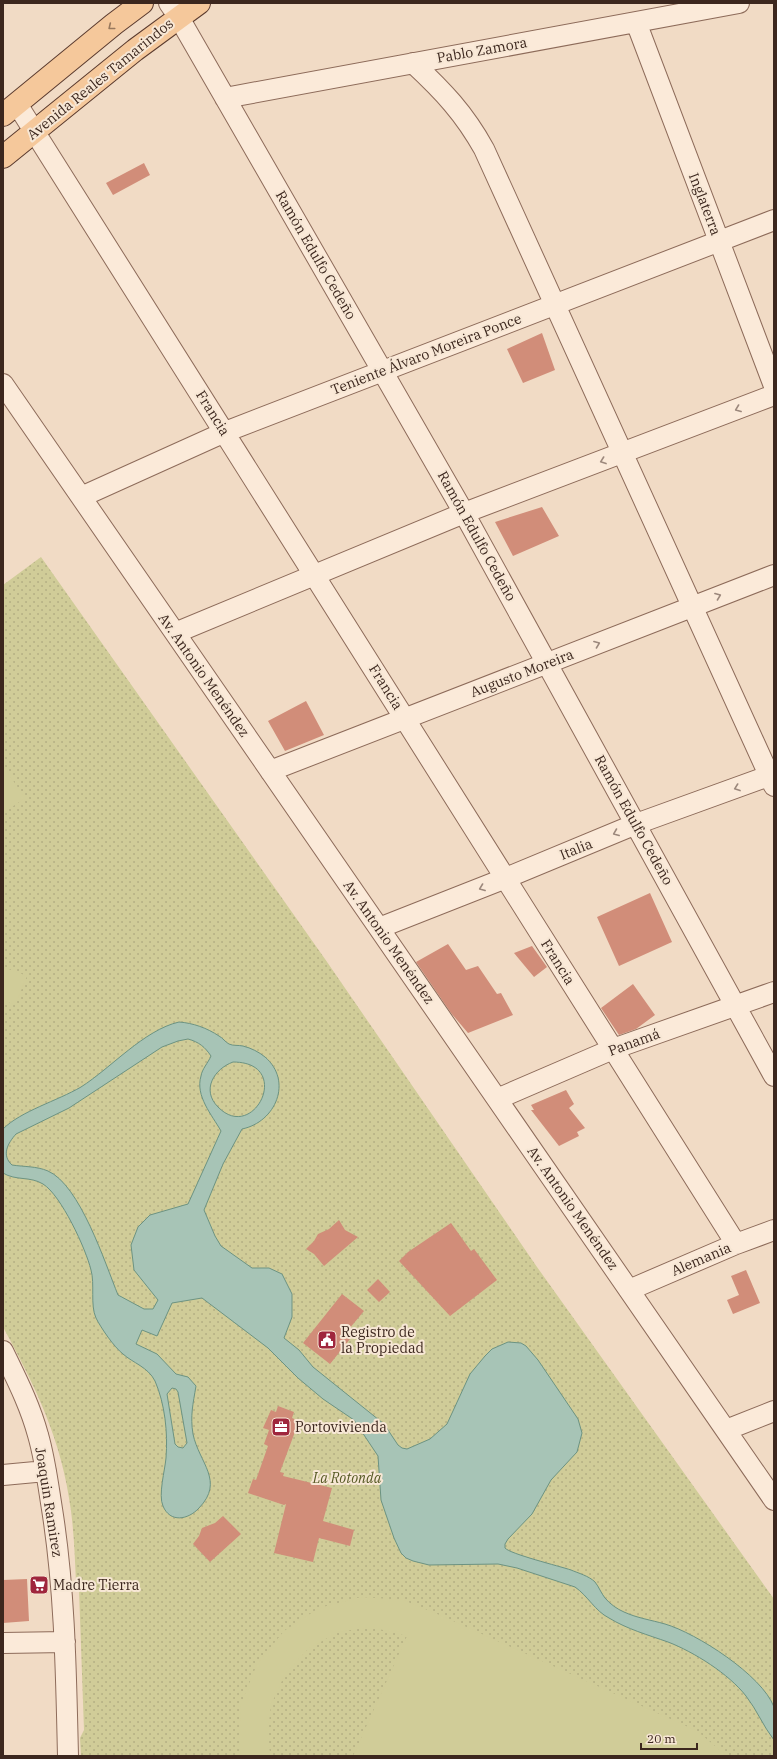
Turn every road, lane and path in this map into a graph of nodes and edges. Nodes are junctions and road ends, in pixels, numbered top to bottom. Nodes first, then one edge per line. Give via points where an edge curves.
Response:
1 (142, 3) edge
2 (199, 3) edge
3 (739, 3) edge
4 (714, 5) edge
5 (174, 10) edge
6 (636, 22) junction
7 (413, 63) junction
8 (225, 98) junction
9 (10, 110) edge
10 (36, 130) junction
11 (3, 157) edge
12 (774, 220) edge
13 (719, 241) junction
14 (555, 304) junction
15 (382, 370) junction
16 (3, 384) edge
17 (774, 386) edge
18 (774, 395) edge
19 (225, 432) junction
20 (623, 454) junction
21 (81, 497) junction
22 (464, 513) junction
23 (314, 574) junction
24 (774, 575) edge
25 (692, 607) junction
26 (175, 633) junction
27 (548, 663) junction
28 (405, 718) junction
29 (270, 771) junction
30 (772, 779) edge
31 (636, 824) junction
32 (506, 878) junction
33 (379, 928) junction
34 (774, 992) edge
35 (736, 1006) junction
36 (613, 1049) junction
37 (774, 1076) edge
38 (497, 1099) junction
39 (774, 1230) edge
40 (736, 1244) junction
41 (629, 1290) junction
42 (3, 1351) edge
43 (774, 1411) edge
44 (726, 1430) junction
45 (46, 1471) junction
46 (3, 1476) edge
47 (774, 1500) edge
48 (65, 1642) junction
49 (3, 1643) edge
50 (68, 1756) edge

1 -> 9 main road
2 - 5 main road, Avenida Reales Tamarindos
3 - 4 street, Pablo Zamora
4 - 6 street, Pablo Zamora
5 - 8 street, Ramón Edulfo Cedeño
5 - 10 main road, Avenida Reales Tamarindos
6 - 7 street, Pablo Zamora
6 - 13 street, Inglaterra
7 - 8 street, Pablo Zamora
7 - 14 street via 452,102 473,129
8 - 15 street, Ramón Edulfo Cedeño
9 - 10 street, Francia
10 - 11 main road, Avenida Reales Tamarindos
10 - 19 street, Francia
12 - 13 street, Teniente Álvaro Moreira Ponce
13 - 14 street, Teniente Álvaro Moreira Ponce
13 - 17 street, Inglaterra
14 - 15 street, Teniente Álvaro Moreira Ponce
14 - 20 street
15 - 19 street, Teniente Álvaro Moreira Ponce
15 - 22 street, Ramón Edulfo Cedeño
16 - 21 street, Av. Antonio Menéndez
18 -> 20 street
19 - 21 street, Teniente Álvaro Moreira Ponce
19 - 23 street, Francia
20 -> 22 street
20 - 25 street
21 - 26 street, Av. Antonio Menéndez
22 - 23 street
22 - 27 street, Ramón Edulfo Cedeño
23 - 26 street
23 - 28 street, Francia
25 -> 24 street, Augusto Moreira
27 -> 25 street, Augusto Moreira
25 - 30 street
26 - 29 street, Av. Antonio Menéndez
27 - 28 street, Augusto Moreira
27 - 31 street, Ramón Edulfo Cedeño
28 - 29 street, Augusto Moreira
28 - 32 street, Francia
29 - 33 street, Av. Antonio Menéndez
30 -> 31 street, Italia
31 -> 32 street, Italia
31 - 35 street, Ramón Edulfo Cedeño
32 -> 33 street, Italia
32 - 36 street, Francia
33 - 38 street, Av. Antonio Menéndez
34 - 35 street, Panamá
35 - 36 street, Panamá
35 - 37 street, Ramón Edulfo Cedeño
36 - 38 street, Panamá
36 - 40 street, Francia
38 - 41 street, Av. Antonio Menéndez
39 - 40 street, Alemania
40 - 41 street, Alemania
41 - 44 street, Av. Antonio Menéndez
42 - 45 street, Joaquin Ramirez via 22,1390 38,1434
43 - 44 street
44 - 47 street, Av. Antonio Menéndez
45 - 46 street
45 - 48 street, Joaquin Ramirez via 59,1560
48 - 49 street
48 - 50 street, Joaquin Ramirez

